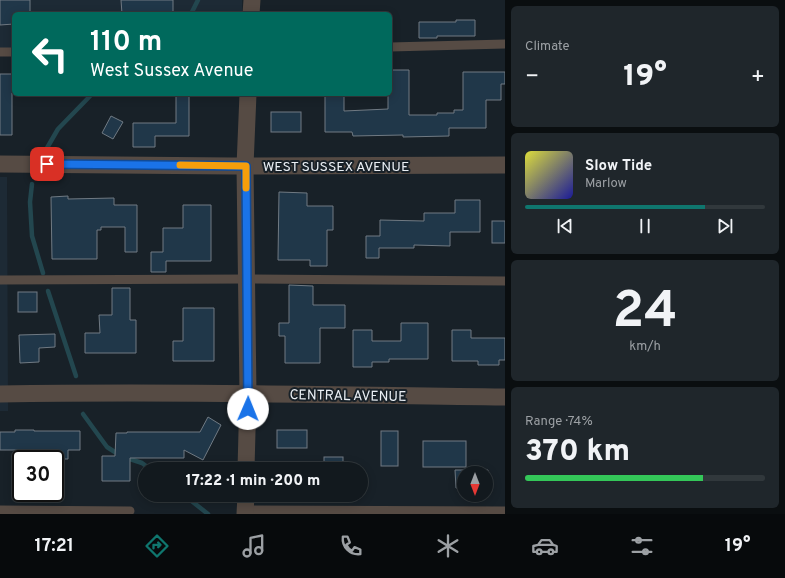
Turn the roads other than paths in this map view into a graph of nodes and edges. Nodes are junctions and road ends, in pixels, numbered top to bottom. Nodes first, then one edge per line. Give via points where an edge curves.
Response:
1 (252, 0) edge
2 (251, 12) edge
3 (505, 44) edge
4 (392, 47) edge
5 (0, 52) edge
6 (12, 52) edge
7 (248, 96) edge
8 (0, 164) edge
9 (505, 165) edge
10 (246, 166) junction
11 (247, 279) junction
12 (0, 280) edge
13 (505, 281) edge
14 (0, 394) edge
15 (248, 394) junction
16 (505, 397) edge
17 (246, 462) edge
18 (245, 506) edge
19 (0, 510) edge
20 (130, 511) dead end
21 (505, 511) edge

1 - 2 street
3 - 4 lane
5 - 6 lane
7 - 10 street
8 - 10 street, WEST SUSSEX AVENUE
9 - 10 street, WEST SUSSEX AVENUE
10 - 11 street
11 - 12 lane
11 - 13 lane
11 - 15 street
14 - 15 street, CENTRAL AVENUE
15 - 16 street, CENTRAL AVENUE
15 - 17 street
18 - 21 lane
19 - 20 lane

